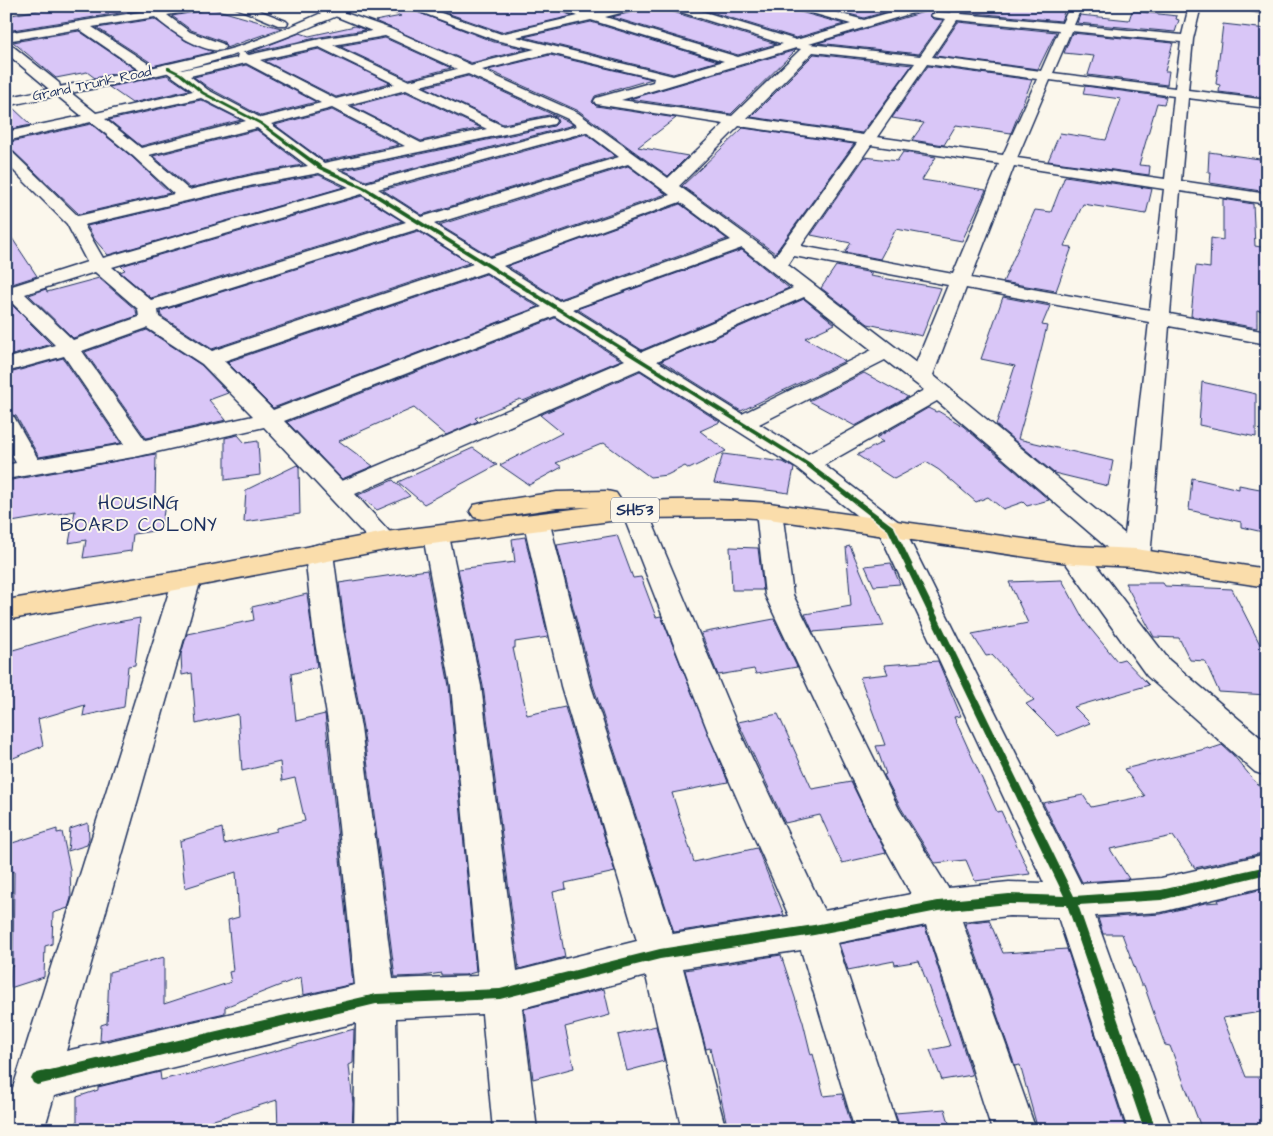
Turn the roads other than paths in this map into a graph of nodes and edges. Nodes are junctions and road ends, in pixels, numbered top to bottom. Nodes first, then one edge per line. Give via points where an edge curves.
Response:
1 (201, 6) edge
2 (237, 6) edge
3 (409, 6) edge
4 (558, 6) edge
5 (636, 6) edge
6 (672, 6) edge
7 (798, 6) edge
8 (924, 6) edge
9 (1076, 6) edge
10 (1195, 6) edge
11 (1241, 6) edge
12 (335, 8) edge
13 (166, 10) edge
14 (1267, 11) edge
15 (84, 12) dead end
16 (905, 12) junction
17 (957, 12) edge
18 (592, 16) junction
19 (447, 19) junction
20 (6, 21) edge
21 (100, 22) junction
22 (282, 23) junction
23 (421, 24) dead end
24 (864, 24) junction
25 (80, 25) junction
26 (1066, 28) junction
27 (394, 30) junction
28 (20, 35) junction
29 (6, 37) edge
30 (499, 37) junction
31 (1187, 39) junction
32 (320, 43) junction
33 (804, 46) junction
34 (6, 47) edge
35 (219, 47) junction
36 (551, 49) junction
37 (232, 52) junction
38 (250, 60) junction
39 (922, 60) junction
40 (738, 61) junction
41 (164, 70) junction
42 (472, 70) junction
43 (1047, 76) junction
44 (408, 86) junction
45 (57, 88) junction
46 (203, 93) junction
47 (1181, 94) junction
48 (620, 95) junction
49 (6, 96) edge
50 (6, 102) edge
51 (336, 104) junction
52 (1267, 104) edge
53 (583, 108) junction
54 (92, 118) junction
55 (736, 121) junction
56 (260, 123) junction
57 (588, 127) junction
58 (500, 130) junction
59 (6, 137) edge
60 (867, 140) junction
61 (418, 147) junction
62 (138, 152) junction
63 (6, 154) edge
64 (631, 158) junction
65 (1008, 161) junction
66 (321, 168) junction
67 (1173, 187) junction
68 (364, 188) junction
69 (676, 191) junction
70 (185, 195) junction
71 (1267, 200) edge
72 (74, 222) junction
73 (421, 223) junction
74 (744, 241) junction
75 (790, 250) junction
76 (98, 265) junction
77 (489, 265) junction
78 (778, 266) junction
79 (960, 281) junction
80 (806, 289) junction
81 (9, 293) edge
82 (558, 308) junction
83 (148, 314) junction
84 (1160, 318) junction
85 (1267, 338) edge
86 (69, 348) junction
87 (887, 351) junction
88 (210, 359) junction
89 (642, 361) junction
90 (6, 366) edge
91 (921, 377) junction
92 (939, 391) junction
93 (269, 419) junction
94 (6, 422) edge
95 (742, 423) junction
96 (139, 449) junction
97 (808, 464) junction
98 (31, 468) junction
99 (6, 472) edge
100 (338, 492) junction
101 (634, 510) junction
102 (868, 510) junction
103 (769, 511) junction
104 (537, 524) junction
105 (891, 529) junction
106 (379, 535) junction
107 (436, 536) junction
108 (1130, 548) junction
109 (319, 553) junction
110 (1074, 554) junction
111 (1267, 560) edge
112 (1267, 578) edge
113 (187, 579) junction
114 (6, 595) edge
115 (6, 610) edge
116 (1267, 763) edge
117 (1267, 870) edge
118 (1071, 901) junction
119 (938, 906) junction
120 (814, 930) junction
121 (660, 954) junction
122 (500, 994) junction
123 (376, 999) junction
124 (37, 1079) junction
125 (22, 1130) edge
126 (376, 1130) edge
127 (515, 1130) edge
128 (704, 1130) edge
129 (877, 1130) edge
130 (1014, 1130) edge
131 (1150, 1130) edge

1 - 13 street
2 - 22 street
3 - 19 street
4 - 18 street
5 - 18 street
6 - 33 street
7 - 24 street
8 - 16 street
9 - 26 street
10 - 31 street
11 - 14 street
12 - 22 street
12 - 27 street
12 - 37 street, Grand Trunk Road via 296,29
13 - 21 street
13 - 35 street via 171,27
15 - 21 street
16 - 17 street
16 - 24 street
17 - 26 street
17 - 39 street
18 - 30 street
18 - 40 street
19 - 23 street
19 - 30 street
20 - 28 street
21 - 25 street
22 - 35 street
24 - 33 street
25 - 28 street
25 - 41 street
26 - 31 street
26 - 43 street
27 - 32 street
27 - 42 street
28 - 29 street
30 - 36 street
31 - 47 street
32 - 38 street
32 - 44 street
33 - 39 street
33 - 40 street
33 - 55 street
34 - 45 street
35 - 41 street
36 - 42 street
36 - 48 street via 667,77
37 - 38 street
37 - 41 street, Grand Trunk Road
38 - 41 street
38 - 51 street
39 - 43 street
39 - 60 street
40 - 48 street
41 - 45 street, Grand Trunk Road
41 - 45 street
41 - 46 street
42 - 44 street
42 - 53 street
43 - 47 street
43 - 65 street
44 - 51 street
44 - 58 street
45 - 49 street
45 - 50 street, Grand Trunk Road
45 - 54 street
46 - 54 street
46 - 56 street
47 - 52 street
47 - 67 street
48 - 53 street
51 - 56 street
51 - 61 street
53 - 55 street
53 - 57 street
53 - 58 street
54 - 59 street
54 - 62 street
55 - 60 street
55 - 69 street
56 - 62 street
56 - 66 street
57 - 64 street
57 - 68 street
58 - 61 street
60 - 65 street
60 - 75 street
61 - 66 street
62 - 70 street
63 - 72 street
64 - 69 street
64 - 73 street
65 - 67 street
65 - 79 street
66 - 68 street
66 - 70 street
67 - 71 street
67 - 84 street
68 - 73 street
68 - 76 street
69 - 74 street
69 - 77 street
70 - 72 street
72 - 76 street
73 - 77 street
73 - 83 street
74 - 78 street
74 - 82 street
75 - 78 street
75 - 79 street
76 - 81 street
76 - 83 street
77 - 82 street
77 - 88 street
78 - 80 street
79 - 84 street
79 - 91 street
80 - 87 street
80 - 89 street
81 - 86 street
82 - 89 street
82 - 93 street
83 - 86 street
83 - 88 street
84 - 85 street
84 - 108 street
86 - 90 street
86 - 96 street
87 - 91 street
87 - 95 street
88 - 93 street
89 - 95 street
89 - 100 street
91 - 92 street
92 - 97 street
92 - 108 street
93 - 96 street
93 - 100 street
94 - 98 street
95 - 97 street
96 - 98 street
97 - 102 street
98 - 99 street
100 - 106 street
101 - 103 main road, SH53
101 - 104 main road, SH53
101 - 120 street via 727,739
102 - 105 street
102 - 106 main road, SH53 via 759,498 557,500
102 - 108 main road, SH53
103 - 105 main road, SH53
103 - 119 street via 778,595 887,820
104 - 107 main road, SH53
104 - 121 street via 576,686
105 - 110 main road, SH53
105 - 118 street
106 - 107 main road, SH53
106 - 109 main road, SH53
106 - 114 main road, SH53
107 - 122 street via 466,686
108 - 110 main road, SH53
108 - 111 main road, SH53
108 - 112 main road, SH53
109 - 113 main road, SH53
109 - 123 street via 344,728
110 - 116 street via 1158,668
113 - 115 main road, SH53
113 - 124 street
117 - 118 street via 1160,894
118 - 119 street via 1009,898
118 - 131 street
119 - 120 street
119 - 130 street
120 - 121 street
120 - 129 street
121 - 122 street
121 - 128 street
122 - 123 street
122 - 127 street
123 - 124 street
123 - 126 street
124 - 125 street

